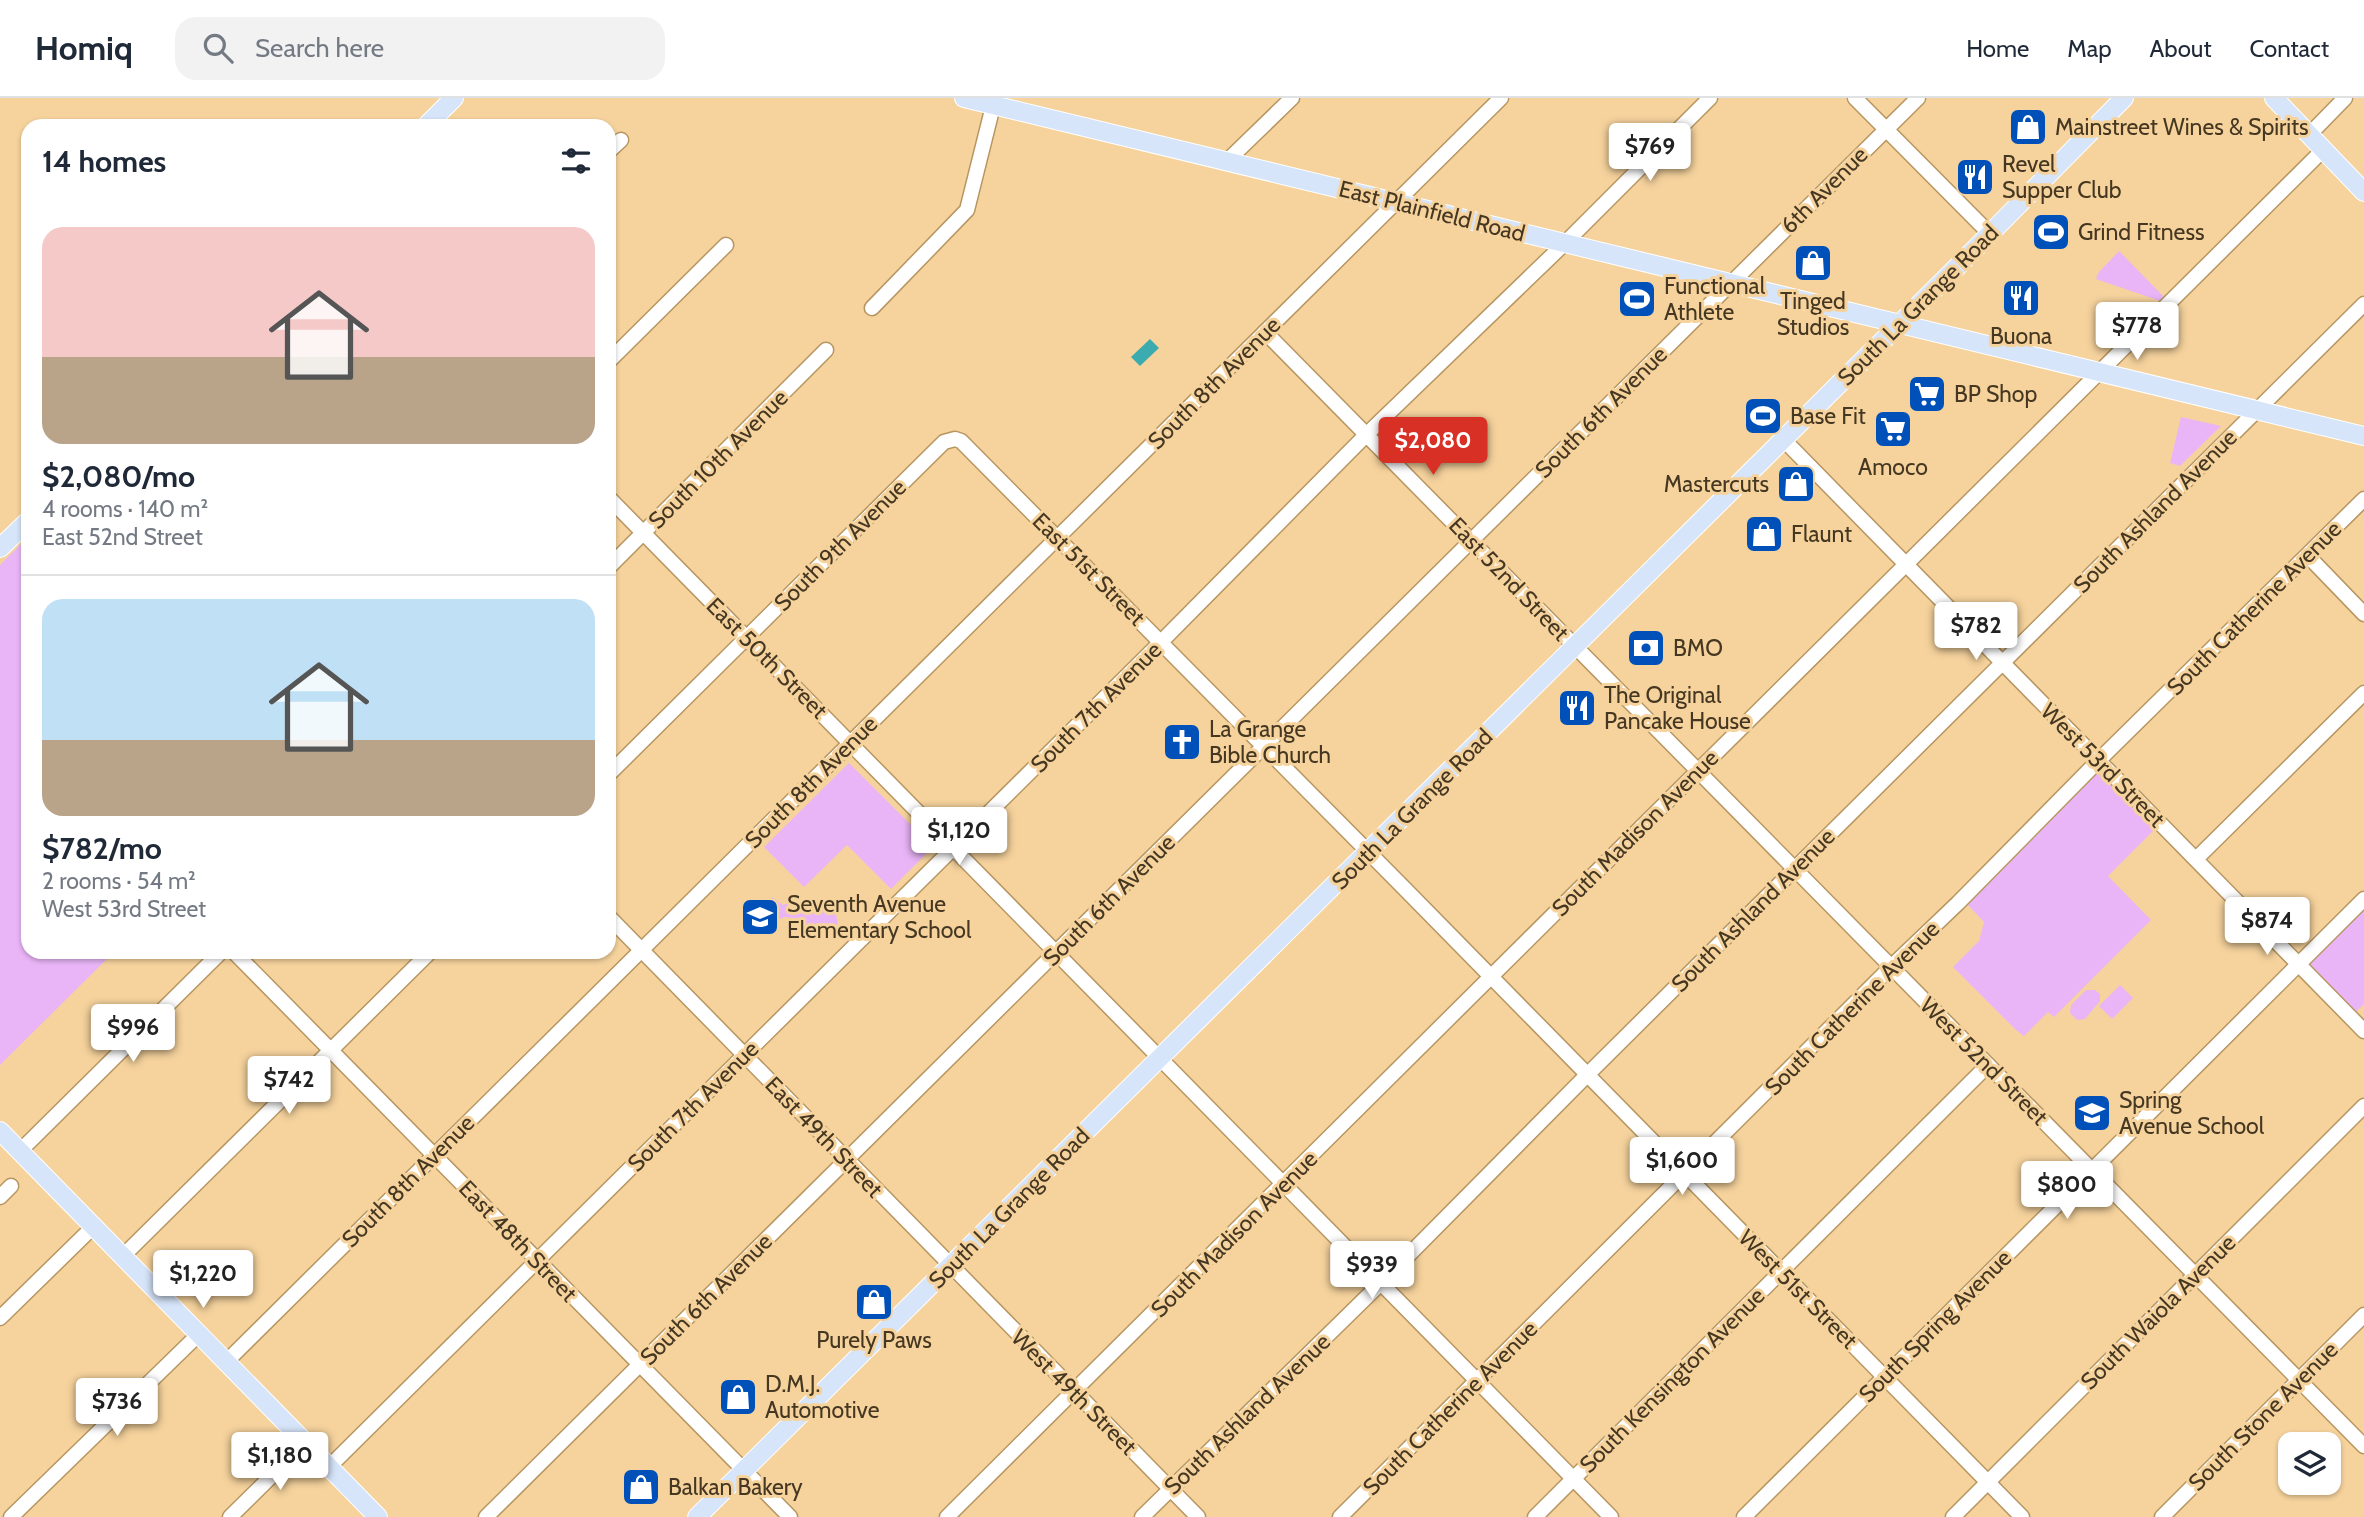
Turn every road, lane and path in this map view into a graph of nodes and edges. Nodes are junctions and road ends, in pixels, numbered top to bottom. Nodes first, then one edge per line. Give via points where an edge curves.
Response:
1 (454, 98) edge
2 (964, 98) edge
3 (1292, 98) edge
4 (1501, 98) edge
5 (1710, 98) edge
6 (1855, 98) edge
7 (1918, 98) edge
8 (2124, 98) edge
9 (2274, 98) edge
10 (2345, 98) edge
11 (994, 102) edge
12 (433, 119) edge
13 (1886, 130) junction
14 (2309, 135) junction
15 (621, 140) dead end
16 (616, 145) edge
17 (2323, 150) junction
18 (1227, 161) junction
19 (2364, 192) edge
20 (1395, 202) junction
21 (1990, 234) junction
22 (1565, 243) junction
23 (726, 245) dead end
24 (1731, 283) junction
25 (2364, 304) edge
26 (872, 308) dead end
27 (1900, 323) junction
28 (1265, 332) junction
29 (827, 350) dead end
30 (616, 353) edge
31 (2098, 373) junction
32 (2257, 410) junction
33 (1366, 435) junction
34 (2364, 436) edge
35 (955, 439) joint
36 (1783, 439) junction
37 (2364, 499) edge
38 (616, 505) edge
39 (21, 528) edge
40 (644, 533) junction
41 (1058, 538) junction
42 (1472, 540) junction
43 (0, 548) edge
44 (2308, 556) junction
45 (616, 560) edge
46 (1906, 564) junction
47 (2364, 614) edge
48 (746, 637) junction
49 (1161, 642) junction
50 (1575, 646) junction
51 (2002, 663) junction
52 (2364, 693) edge
53 (851, 743) junction
54 (1263, 747) junction
55 (2098, 761) junction
56 (616, 767) edge
57 (1698, 771) junction
58 (954, 848) junction
59 (1368, 852) junction
60 (2196, 859) junction
61 (1795, 869) junction
62 (2364, 899) edge
63 (616, 924) edge
64 (641, 951) junction
65 (1056, 952) junction
66 (214, 959) edge
67 (240, 959) edge
68 (422, 959) edge
69 (2298, 964) junction
70 (1891, 967) junction
71 (1491, 977) junction
72 (2364, 1031) edge
73 (330, 1051) junction
74 (744, 1055) junction
75 (1160, 1058) junction
76 (1988, 1065) junction
77 (1587, 1075) junction
78 (2364, 1106) edge
79 (0, 1131) edge
80 (20, 1151) junction
81 (434, 1156) junction
82 (846, 1160) junction
83 (2093, 1171) junction
84 (1685, 1175) junction
85 (1284, 1184) junction
86 (11, 1186) dead end
87 (0, 1197) edge
88 (94, 1226) junction
89 (123, 1256) junction
90 (537, 1260) junction
91 (950, 1266) junction
92 (1781, 1271) junction
93 (2195, 1275) junction
94 (1380, 1284) junction
95 (2364, 1315) edge
96 (0, 1318) edge
97 (199, 1334) junction
98 (226, 1362) junction
99 (639, 1365) junction
100 (1884, 1377) junction
101 (2299, 1380) junction
102 (1477, 1381) junction
103 (1075, 1392) junction
104 (305, 1443) junction
105 (2364, 1446) edge
106 (329, 1467) junction
107 (744, 1471) junction
108 (1573, 1479) junction
109 (1987, 1482) junction
110 (1170, 1489) junction
111 (11, 1517) edge
112 (230, 1517) edge
113 (378, 1517) edge
114 (486, 1517) edge
115 (697, 1517) edge
116 (790, 1517) edge
117 (947, 1517) edge
118 (1142, 1517) edge
119 (1198, 1517) edge
120 (1340, 1517) edge
121 (1535, 1517) edge
122 (1611, 1517) edge
123 (1744, 1517) edge
124 (1953, 1517) edge
125 (2022, 1517) edge
126 (2162, 1517) edge

1 - 12 main road
2 - 11 main road, East Plainfield Road
3 - 18 street
4 - 20 street, South 8th Avenue
5 - 22 street, South 7th Avenue
6 - 13 street
7 - 13 street, 6th Avenue
8 - 21 main road, South La Grange Road
9 - 14 main road
10 - 14 street
11 - 18 main road, East Plainfield Road
11 - 26 street via 967,210
13 - 21 street
13 - 24 street, 6th Avenue
14 - 17 main road
15 - 16 street
17 - 19 main road
17 - 31 street, South Madison Avenue
18 - 20 main road, East Plainfield Road
20 - 22 main road, East Plainfield Road
20 - 28 street, South 8th Avenue
21 - 27 main road, South La Grange Road
22 - 24 main road, East Plainfield Road
22 - 33 street, South 7th Avenue
23 - 30 street
24 - 27 main road, East Plainfield Road
24 - 42 street, South 6th Avenue
25 - 32 street, South Ashland Avenue
27 - 31 main road, East Plainfield Road
27 - 36 main road, South La Grange Road
28 - 33 street, East 52nd Street
28 - 41 street, South 8th Avenue
29 - 40 street, South 10th Avenue
31 - 32 main road, East Plainfield Road
31 - 46 street, South Madison Avenue
32 - 34 main road, East Plainfield Road
32 - 51 street, South Ashland Avenue
33 - 42 street, East 52nd Street
33 - 49 street, South 7th Avenue
35 - 41 street, East 51st Street
35 - 48 street, South 9th Avenue via 944,442
36 - 46 street, West 53rd Street
36 - 50 main road, South La Grange Road
37 - 44 street, South Catherine Avenue
38 - 40 street, East 50th Street
39 - 43 main road
40 - 45 street, South 10th Avenue
40 - 48 street, East 50th Street
41 - 49 street, East 51st Street
41 - 53 street, South 8th Avenue
42 - 50 street, East 52nd Street
42 - 54 street, South 6th Avenue
44 - 47 street
44 - 55 street, South Catherine Avenue
46 - 51 street, West 53rd Street
46 - 57 street, South Madison Avenue
48 - 53 street, East 50th Street
48 - 56 street, South 9th Avenue
49 - 54 street, East 51st Street
49 - 58 street, South 7th Avenue
50 - 57 street, West 52nd Street
50 - 59 main road, South La Grange Road
51 - 55 street, West 53rd Street
51 - 61 street, South Ashland Avenue
52 - 60 street
53 - 58 street, East 50th Street
53 - 64 street, South 8th Avenue
54 - 59 street, East 51st Street
54 - 65 street, South 6th Avenue
55 - 60 street, West 53rd Street
55 - 70 street, South Catherine Avenue
57 - 61 street, West 52nd Street
57 - 71 street, South Madison Avenue
58 - 65 street, East 50th Street
58 - 74 street, South 7th Avenue
59 - 71 street, West 51st Street
59 - 75 main road, South La Grange Road
60 - 69 street, West 53rd Street
61 - 70 street, West 52nd Street
61 - 77 street, South Ashland Avenue
62 - 69 street, South Spring Avenue
63 - 64 street, East 49th Street
64 - 74 street, East 49th Street
64 - 81 street, South 8th Avenue
65 - 75 street, East 50th Street
65 - 82 street, South 6th Avenue
66 - 80 street
67 - 73 street, East 48th Street
68 - 73 street
69 - 72 street, West 53rd Street
69 - 83 street, South Spring Avenue
70 - 76 street, West 52nd Street
70 - 84 street, South Catherine Avenue
71 - 77 street, West 51st Street
71 - 85 street, South Madison Avenue
73 - 81 street, East 48th Street
73 - 89 street
74 - 82 street, East 49th Street
74 - 90 street, South 7th Avenue
75 - 85 street, East 50th Street
75 - 91 main road, South La Grange Road
76 - 83 street, West 52nd Street
76 - 92 street, South Kensington Avenue
77 - 84 street, West 51st Street
77 - 94 street, South Ashland Avenue
78 - 93 street, South Waiola Avenue
79 - 80 main road
80 - 88 main road
81 - 90 street, East 48th Street
81 - 98 street, South 8th Avenue
82 - 91 street, East 49th Street
82 - 99 street, South 6th Avenue
83 - 93 street, West 52nd Street
83 - 100 street, South Spring Avenue
84 - 92 street, West 51st Street
84 - 102 street, South Catherine Avenue
85 - 94 street, East 50th Street
85 - 103 street, South Madison Avenue
86 - 87 street
88 - 89 main road
88 - 96 street
89 - 97 main road
90 - 99 street, East 48th Street
90 - 106 street, South 7th Avenue
91 - 103 street, West 49th Street
91 - 107 main road, South La Grange Road
92 - 100 street, West 51st Street
92 - 108 street, South Kensington Avenue
93 - 101 street, West 52nd Street
93 - 109 street, South Waiola Avenue
94 - 102 street, East 50th Street
94 - 110 street, South Ashland Avenue
95 - 101 street, South Stone Avenue
97 - 98 main road
97 - 111 street
98 - 104 main road
99 - 107 street, East 48th Street
99 - 114 street, South 6th Avenue
100 - 109 street, West 51st Street
100 - 123 street, South Spring Avenue
101 - 105 street, West 52nd Street
101 - 126 street, South Stone Avenue
102 - 108 street, East 50th Street
102 - 120 street, South Catherine Avenue
103 - 110 street, West 49th Street
103 - 117 street, South Madison Avenue
104 - 106 main road
104 - 112 street
106 - 113 main road
107 - 115 main road, South La Grange Road
107 - 116 street, East 48th Street
108 - 121 street, South Kensington Avenue
108 - 122 street, East 50th Street
109 - 124 street, South Waiola Avenue
109 - 125 street, West 51st Street
110 - 118 street, South Ashland Avenue
110 - 119 street, West 49th Street

